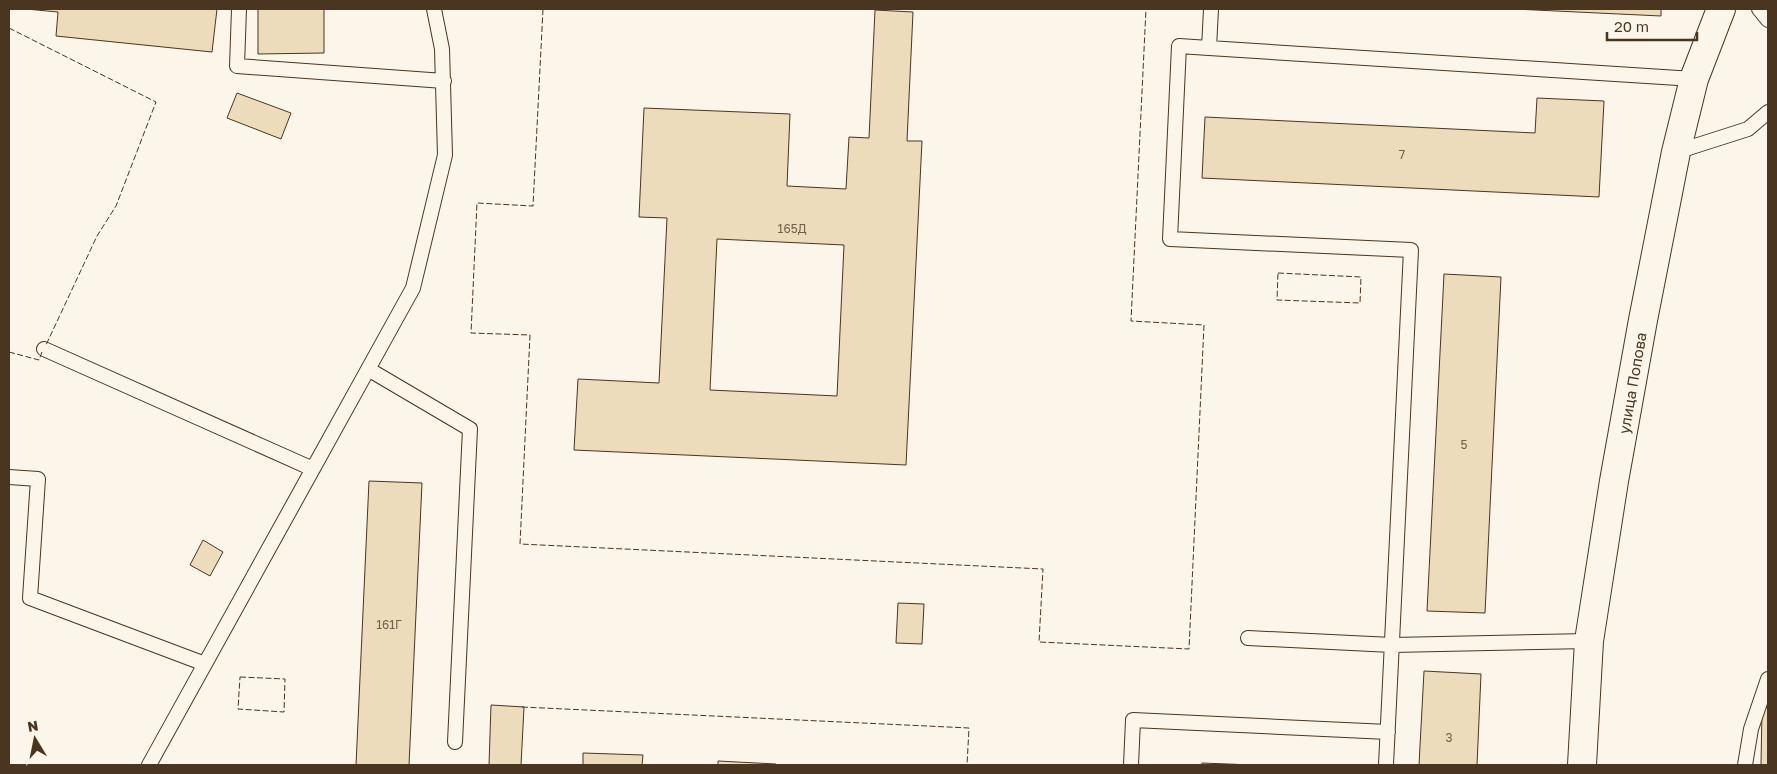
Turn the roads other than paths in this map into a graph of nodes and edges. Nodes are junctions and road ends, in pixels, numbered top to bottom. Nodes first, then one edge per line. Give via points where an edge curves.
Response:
1 (239, 9) edge
2 (434, 9) edge
3 (1211, 9) edge
4 (1721, 9) edge
5 (1759, 9) edge
6 (1768, 20) edge
7 (1209, 48) junction
8 (1694, 80) junction
9 (444, 81) junction
10 (1768, 112) edge
11 (1676, 152) junction
12 (44, 349) dead end
13 (368, 369) junction
14 (313, 469) junction
15 (9, 477) edge
16 (1248, 638) dead end
17 (1589, 641) junction
18 (1392, 645) junction
19 (205, 664) junction
20 (1768, 679) edge
21 (1765, 697) edge
22 (1388, 732) junction
23 (455, 742) dead end
24 (149, 765) edge
25 (1131, 765) edge
26 (1386, 765) edge
27 (1582, 765) edge
28 (1744, 765) edge

1 - 9 lane via 237,66
2 - 9 lane
3 - 7 lane
4 - 8 street, улица Попова
5 - 6 lane
7 - 8 lane
7 - 18 lane via 1179,46 1170,239 1411,250
8 - 11 street, улица Попова
9 - 13 lane via 445,155 413,288
10 - 11 lane via 1748,129
11 - 17 street, улица Попова via 1614,480
12 - 14 lane
13 - 14 lane
13 - 23 lane via 470,429
14 - 19 lane
15 - 19 lane via 38,479 30,598
16 - 18 lane
17 - 18 lane
17 - 27 street, улица Попова
18 - 22 lane
19 - 24 lane
20 - 21 lane
21 - 28 lane via 1750,729
22 - 25 lane via 1133,720
22 - 26 lane

